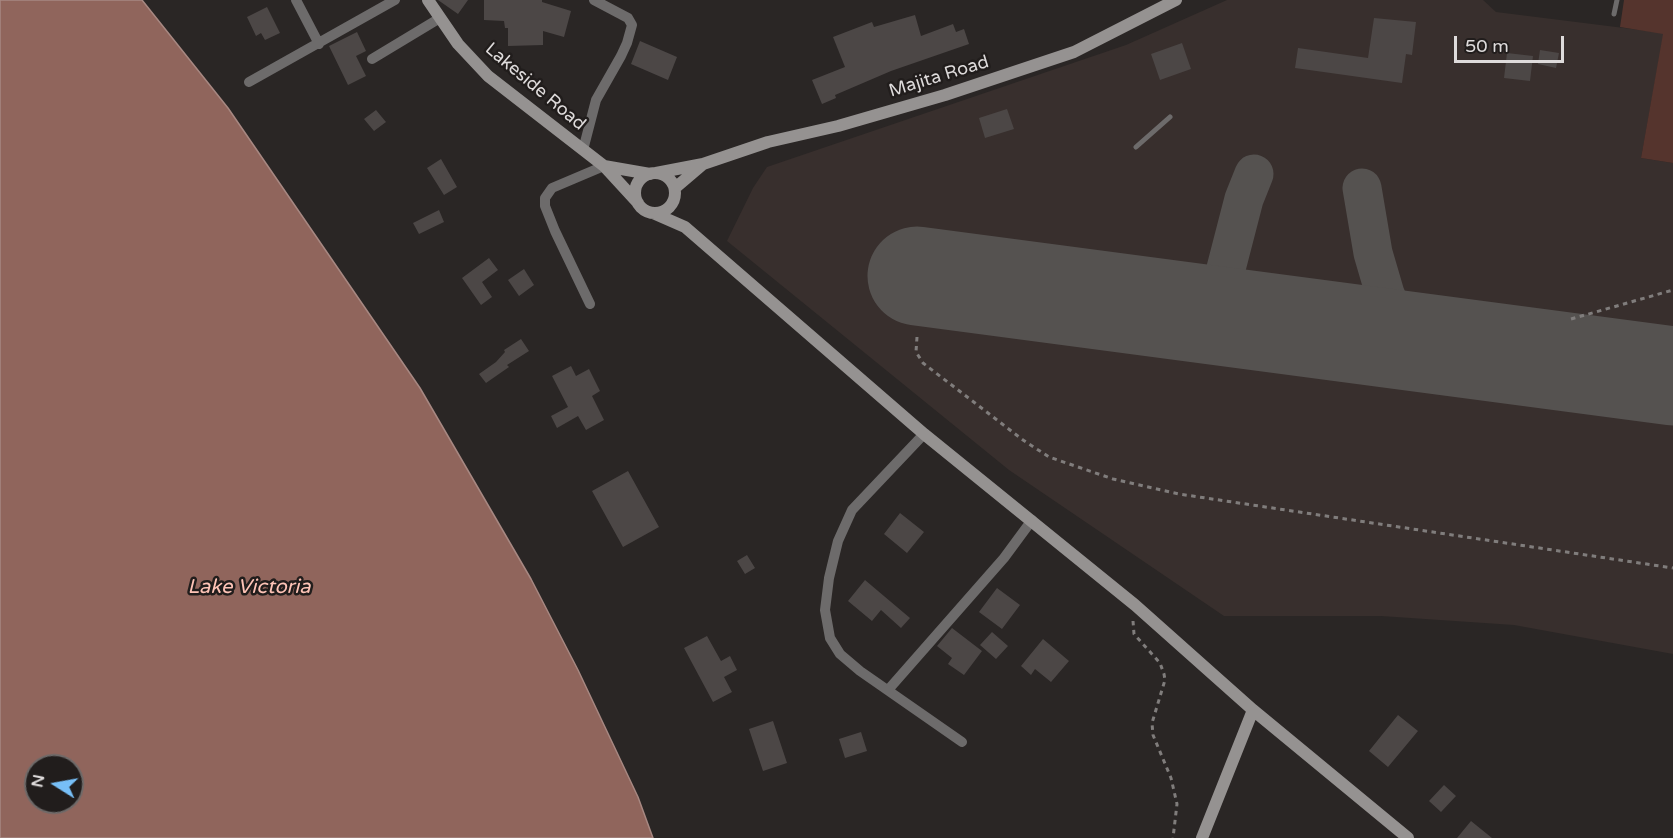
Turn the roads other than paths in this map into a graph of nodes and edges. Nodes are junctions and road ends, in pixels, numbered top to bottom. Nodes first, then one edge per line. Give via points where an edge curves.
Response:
1 (296, 0) edge
2 (395, 0) edge
3 (428, 0) edge
4 (594, 0) edge
5 (1176, 0) edge
6 (1617, 0) edge
7 (1614, 14) dead end
8 (440, 18) junction
9 (319, 44) junction
10 (372, 59) dead end
11 (249, 82) dead end
12 (1170, 117) dead end
13 (1136, 147) dead end
14 (583, 150) junction
15 (703, 164) junction
16 (604, 166) junction
17 (653, 173) junction
18 (674, 194) junction
19 (638, 203) junction
20 (653, 213) junction
21 (685, 227) junction
22 (590, 304) dead end
23 (924, 434) junction
24 (1032, 520) junction
25 (888, 690) junction
26 (1253, 710) junction
27 (963, 742) dead end
28 (1202, 838) edge
29 (1408, 838) edge

1 - 9 street
2 - 9 street
3 - 8 main road, Lakeside Road
4 - 14 street via 628,18 632,25 624,49 596,100
5 - 15 main road, Majita Road via 1074,52 945,95 768,142
6 - 7 lane
8 - 10 street
8 - 14 main road, Lakeside Road via 488,76
9 - 11 street
12 - 13 lane
14 - 16 main road, Lakeside Road
15 - 17 main road
15 - 18 main road
16 - 17 main road
16 - 19 main road, Lakeside Road
16 - 22 street via 552,188 545,198 555,231
17 - 18 main road via 671,180
17 - 19 main road via 637,185
18 - 20 main road via 669,208
18 - 21 main road
19 - 20 main road
20 - 21 main road
21 - 23 main road
23 - 24 main road
23 - 25 street via 852,510 838,541 829,578 825,610 830,638 840,654
24 - 25 street via 1004,558
24 - 26 main road
25 - 27 street
26 - 28 main road
26 - 29 main road

